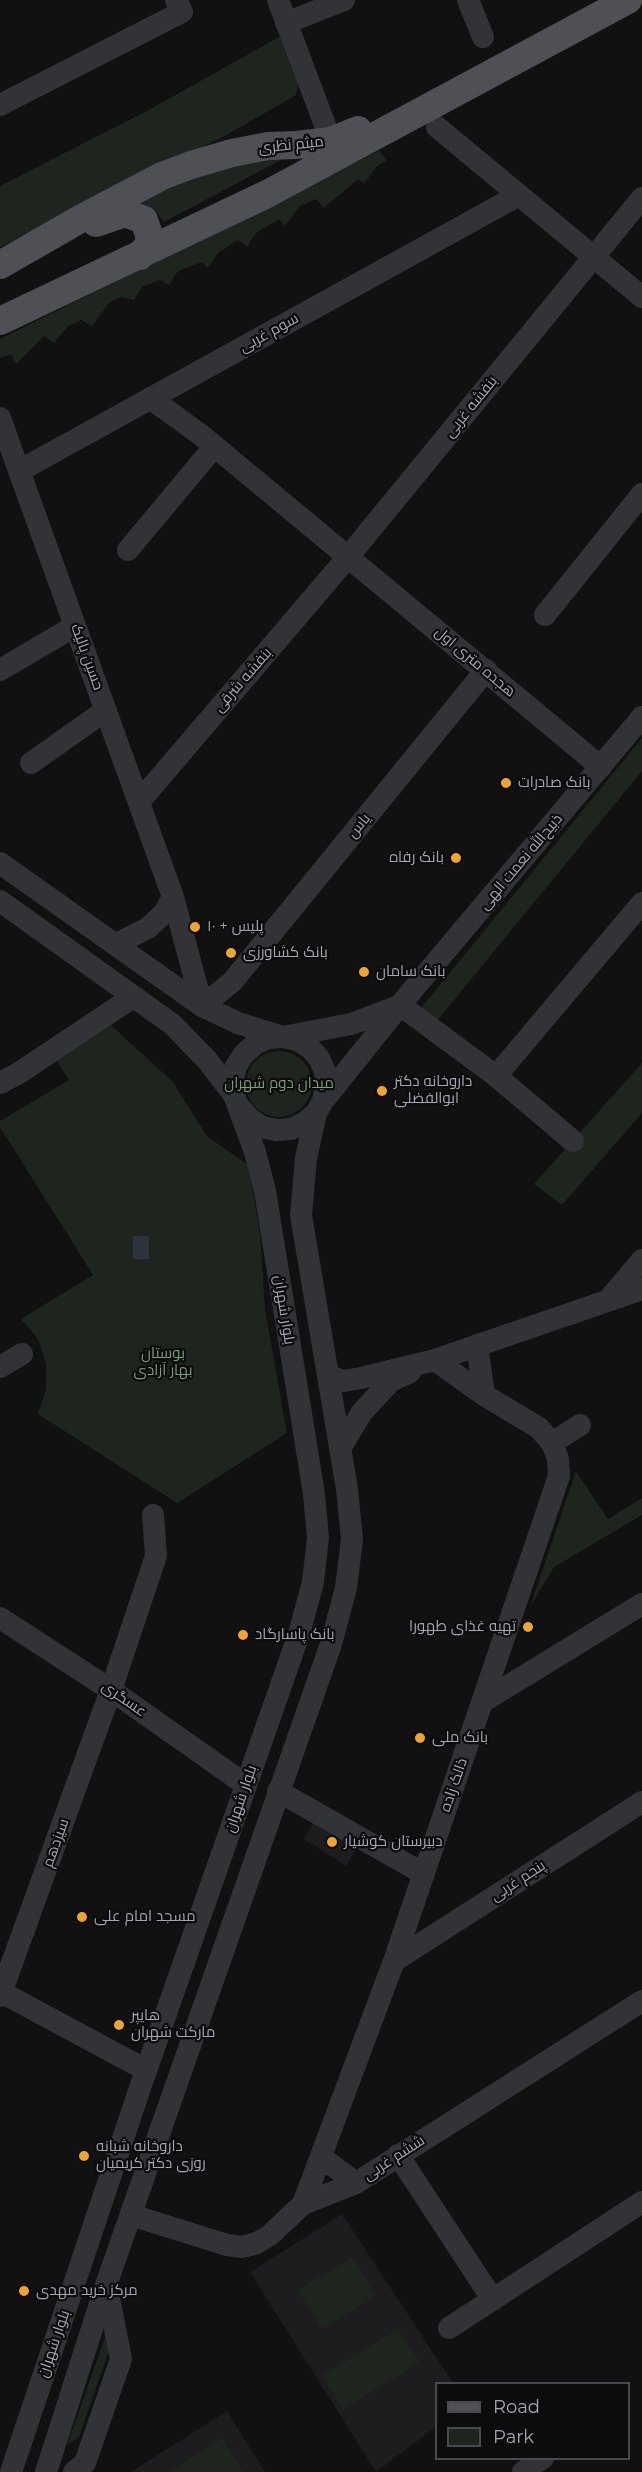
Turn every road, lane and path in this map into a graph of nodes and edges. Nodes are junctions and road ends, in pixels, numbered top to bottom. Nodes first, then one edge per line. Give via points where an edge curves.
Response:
1 (278, 0) edge
2 (344, 0) edge
3 (468, 0) edge
4 (611, 0) edge
5 (628, 0) edge
6 (179, 6) edge
7 (286, 22) junction
8 (483, 38) dead end
9 (0, 105) edge
10 (436, 127) dead end
11 (331, 141) junction
12 (519, 195) junction
13 (642, 198) edge
14 (40, 244) junction
15 (141, 256) junction
16 (594, 257) junction
17 (0, 265) edge
18 (642, 297) edge
19 (0, 321) edge
20 (150, 398) junction
21 (0, 418) edge
22 (214, 447) junction
23 (11, 464) edge
24 (642, 494) edge
25 (128, 550) dead end
26 (348, 557) junction
27 (545, 615) dead end
28 (75, 626) junction
29 (0, 670) edge
30 (486, 670) junction
31 (105, 710) junction
32 (642, 717) edge
33 (31, 763) dead end
34 (601, 767) junction
35 (138, 802) junction
36 (0, 863) edge
37 (173, 897) junction
38 (0, 901) edge
39 (642, 903) edge
40 (116, 944) junction
41 (134, 997) junction
42 (400, 1005) junction
43 (202, 1006) junction
44 (283, 1037) junction
45 (496, 1076) junction
46 (10, 1078) edge
47 (237, 1102) junction
48 (319, 1107) junction
49 (573, 1141) dead end
50 (642, 1260) edge
51 (642, 1289) edge
52 (607, 1301) junction
53 (477, 1345) junction
54 (22, 1354) dead end
55 (435, 1360) junction
56 (0, 1367) edge
57 (328, 1376) junction
58 (484, 1395) junction
59 (580, 1425) dead end
60 (552, 1443) junction
61 (340, 1449) junction
62 (153, 1515) dead end
63 (642, 1604) edge
64 (0, 1618) edge
65 (111, 1690) junction
66 (482, 1702) junction
67 (246, 1785) junction
68 (278, 1791) junction
69 (642, 1802) edge
70 (424, 1874) junction
71 (394, 1961) junction
72 (1, 1994) edge
73 (642, 2001) edge
74 (146, 2070) junction
75 (398, 2155) junction
76 (321, 2157) junction
77 (356, 2183) junction
78 (642, 2202) edge
79 (303, 2204) junction
80 (131, 2214) junction
81 (106, 2285) junction
82 (493, 2300) junction
83 (449, 2328) dead end
84 (540, 2460) edge
85 (8, 2470) edge
86 (46, 2472) edge
87 (74, 2472) edge
88 (523, 2472) edge

1 - 7 street
2 - 7 street
3 - 8 street
4 - 11 main road, میثم نظری via 403,112
5 - 15 main road via 267,194
6 - 9 street
7 - 11 street
10 - 12 street
11 - 14 main road, میثم نظری via 268,146 191,165 162,176
12 - 16 street
12 - 20 street, سوم غربی
13 - 16 street, بنفشه غربی
14 - 15 main road via 124,213 144,220 148,230 151,241
14 - 17 main road, میثم نظری
15 - 19 main road
16 - 18 street
16 - 26 street, بنفشه غربی
20 - 22 street, هجده متری اول
20 - 23 street, سوم غربی
21 - 23 street, حسین پالیک
22 - 25 street
22 - 26 street, هجده متری اول
23 - 28 street, حسین پالیک
24 - 27 street
26 - 30 street, هجده متری اول
26 - 35 street, بنفشه شرقی
28 - 29 street
28 - 31 street, حسین پالیک
30 - 34 street, هجده متری اول
30 - 43 street, یاس via 232,982
31 - 33 street
31 - 35 street, حسین پالیک
32 - 34 street, ذبیح‌الله نعمت الهی
34 - 42 street, ذبیح‌الله نعمت الهی
35 - 37 street, حسین پالیک
36 - 40 street
37 - 40 street via 165,912 148,928
37 - 43 street, حسین پالیک
38 - 41 street, بلوار شهران
39 - 45 street
40 - 43 street
41 - 46 street
41 - 47 street, بلوار شهران via 172,1024 207,1060
42 - 44 street via 351,1024
42 - 45 street
42 - 48 street, ذبیح‌الله نعمت الهی
43 - 44 street via 238,1023
44 - 47 street via 268,1038 244,1054 233,1080
44 - 48 street via 297,1040 319,1058 326,1086
45 - 49 street
47 - 48 street via 250,1119 276,1130 304,1123
47 - 67 street, بلوار شهران via 265,1191 318,1539 313,1582 299,1634
48 - 57 street, بلوار شهران via 306,1158 301,1215
50 - 52 street
51 - 52 street
52 - 53 street
53 - 55 street
53 - 58 street
54 - 56 street
55 - 57 street via 353,1380
55 - 58 street
55 - 61 street via 391,1381 362,1412
57 - 61 street, بلوار شهران
58 - 60 street via 539,1428
59 - 60 street
60 - 66 street, ذالک زاده via 559,1476
61 - 68 street, بلوار شهران via 352,1539 346,1588
62 - 65 street, سیزدهم via 156,1557
63 - 66 street
64 - 65 street, عسگری
65 - 67 street, عسگری
65 - 72 street, سیزدهم
66 - 70 street, ذالک زاده
67 - 74 street, بلوار شهران
68 - 70 street
68 - 80 street, بلوار شهران
69 - 71 street, پنجم غربی
70 - 71 street, ذالک زاده
71 - 76 street, ذالک زاده
72 - 74 street
73 - 75 street, ششم غربی
74 - 85 street, بلوار شهران
75 - 77 street, ششم غربی
75 - 82 street
76 - 77 street
76 - 79 street, ذالک زاده
77 - 79 street, ششم غربی
78 - 82 street
79 - 80 street, ششم غربی via 270,2235 242,2247
80 - 81 street, بلوار شهران
81 - 86 street, بلوار شهران
81 - 87 street via 121,2359 85,2463
82 - 83 street
84 - 88 street

